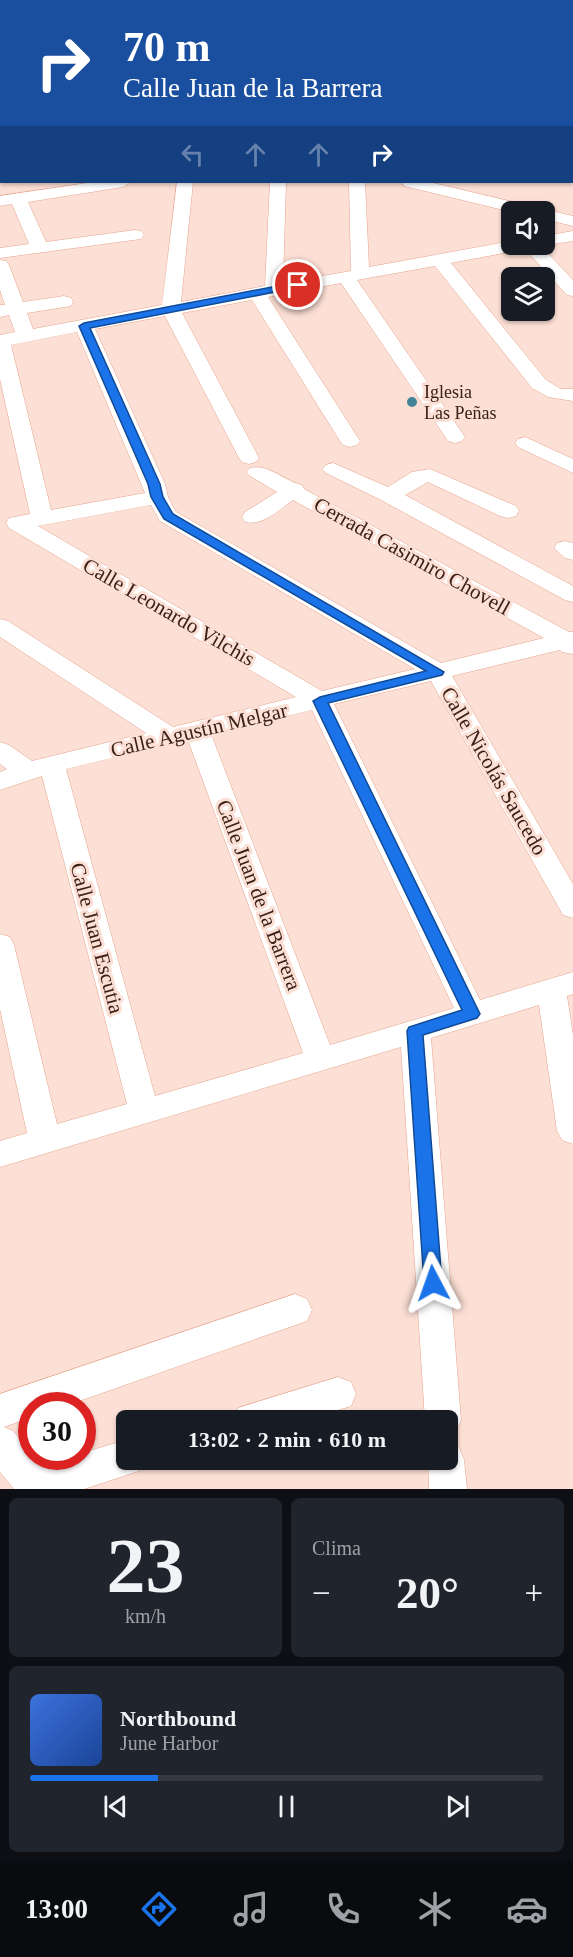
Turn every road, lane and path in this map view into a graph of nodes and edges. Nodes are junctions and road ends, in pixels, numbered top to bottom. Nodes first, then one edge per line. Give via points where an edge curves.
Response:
1 (98, 183) edge
2 (185, 183) edge
3 (278, 183) edge
4 (357, 183) edge
5 (420, 183) edge
6 (484, 183) edge
7 (441, 185) edge
8 (18, 198) junction
9 (488, 200) junction
10 (0, 201) edge
11 (501, 203) edge
12 (573, 206) edge
13 (555, 210) edge
14 (555, 216) edge
15 (573, 221) edge
16 (135, 234) dead end
17 (573, 236) edge
18 (555, 239) edge
19 (40, 248) junction
20 (501, 248) edge
21 (0, 253) edge
22 (540, 255) edge
23 (439, 259) junction
24 (0, 265) edge
25 (352, 275) junction
26 (265, 291) junction
27 (573, 291) edge
28 (64, 302) dead end
29 (171, 309) junction
30 (8, 310) edge
31 (84, 326) junction
32 (26, 336) junction
33 (1, 341) edge
34 (573, 395) edge
35 (455, 437) dead end
36 (350, 441) dead end
37 (525, 443) dead end
38 (573, 467) edge
39 (333, 469) dead end
40 (294, 490) junction
41 (388, 495) junction
42 (157, 497) junction
43 (508, 511) dead end
44 (253, 517) dead end
45 (42, 518) junction
46 (9, 525) edge
47 (573, 595) edge
48 (0, 626) edge
49 (570, 643) edge
50 (438, 672) junction
51 (320, 701) junction
52 (197, 730) junction
53 (169, 736) junction
54 (0, 751) edge
55 (40, 767) junction
56 (0, 781) edge
57 (573, 908) edge
58 (2, 959) edge
59 (562, 986) edge
60 (472, 1014) junction
61 (415, 1031) junction
62 (321, 1060) junction
63 (144, 1111) junction
64 (573, 1131) edge
65 (45, 1140) junction
66 (0, 1154) edge
67 (295, 1310) dead end
68 (338, 1394) dead end
69 (284, 1410) edge
70 (442, 1410) edge
71 (0, 1411) edge
72 (0, 1443) edge
73 (116, 1461) edge
74 (447, 1470) edge
75 (36, 1488) edge
76 (448, 1489) edge

1 - 8 street
2 - 29 street
3 - 26 street
4 - 25 street
5 - 7 street
6 - 9 street
7 - 9 street
8 - 10 street
8 - 19 street
9 - 11 street
12 - 13 street
14 - 15 street
16 - 19 street
17 - 18 street
19 - 21 street
20 - 23 street
22 - 27 street
23 - 25 street
23 - 34 street via 539,384 561,396
24 - 30 street
25 - 26 street
25 - 35 street
26 - 29 street
26 - 36 street
28 - 30 street
29 - 31 street
29 - 40 street, Cerrada Casimiro Chovell via 253,465
30 - 32 street
31 - 32 street
31 - 42 street, Calle Nicolás Saucedo
32 - 33 street
33 - 45 street
37 - 38 street
39 - 41 street
40 - 44 street
40 - 49 street, Cerrada Casimiro Chovell
41 - 43 street via 430,475
41 - 47 street
42 - 45 street
42 - 50 street, Calle Nicolás Saucedo via 168,516
45 - 46 street
46 - 51 street, Calle Leonardo Vilchis
48 - 53 street
49 - 50 street, Calle Agustín Melgar
50 - 51 street, Calle Agustín Melgar
50 - 57 street, Calle Nicolás Saucedo
51 - 52 street, Calle Agustín Melgar
51 - 60 street
52 - 53 street, Calle Agustín Melgar
52 - 62 street, Calle Juan de la Barrera
53 - 55 street, Calle Agustín Melgar
54 - 55 street
55 - 56 street, Calle Agustín Melgar
55 - 63 street, Calle Juan Escutia
58 - 65 street
59 - 60 street
59 - 64 street
60 - 61 street
61 - 62 street
61 - 70 street
62 - 63 street
63 - 65 street
65 - 66 street
67 - 71 street
68 - 69 street
72 - 75 street
73 - 75 street
74 - 76 street

